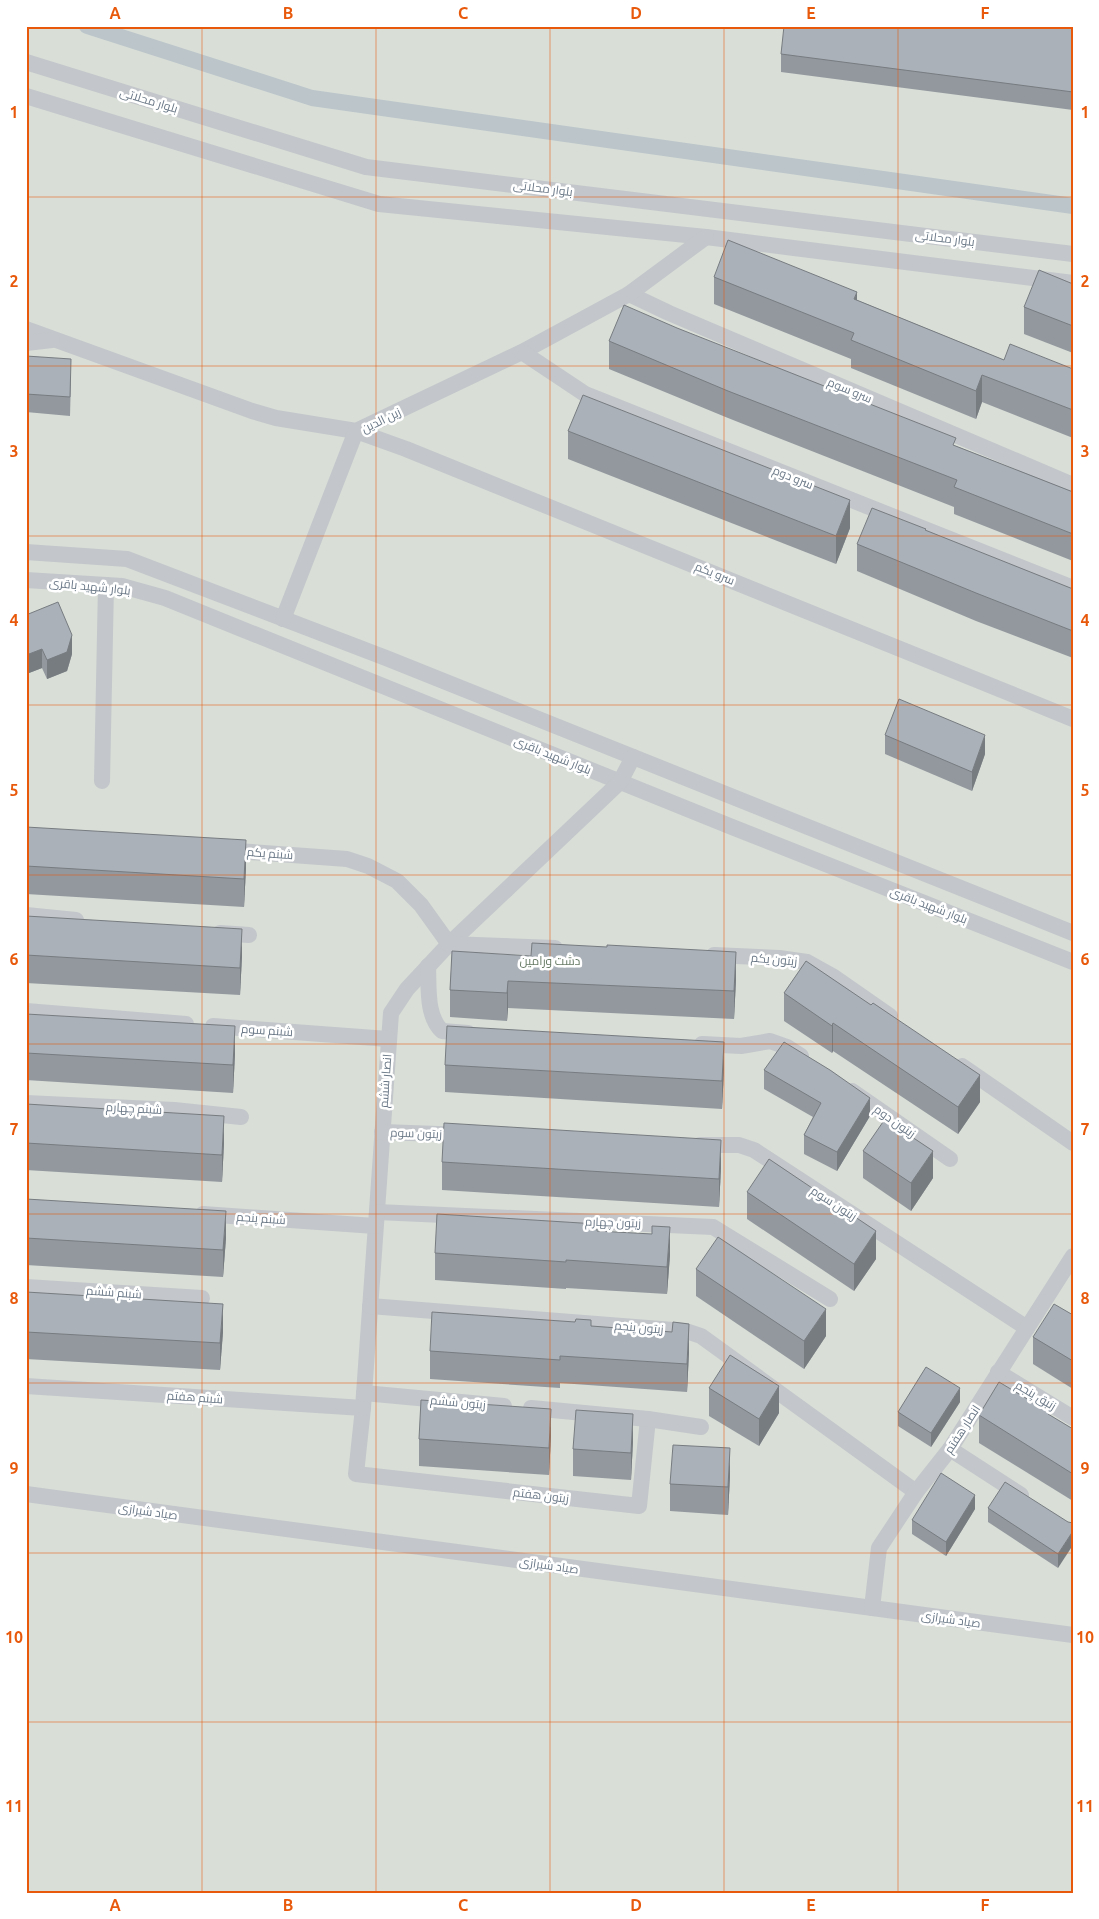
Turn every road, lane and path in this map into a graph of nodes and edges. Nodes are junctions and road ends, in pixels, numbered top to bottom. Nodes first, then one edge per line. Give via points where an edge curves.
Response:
1 (26, 62) edge
2 (26, 96) edge
3 (707, 208) junction
4 (706, 237) junction
5 (1073, 254) edge
6 (750, 260) edge
7 (1073, 282) edge
8 (629, 294) junction
9 (26, 329) edge
10 (52, 340) junction
11 (26, 343) edge
12 (522, 352) junction
13 (356, 431) junction
14 (1073, 485) edge
15 (26, 552) edge
16 (26, 580) edge
17 (106, 585) junction
18 (1073, 588) edge
19 (283, 619) junction
20 (1073, 719) edge
21 (633, 757) junction
22 (102, 781) dead end
23 (620, 782) junction
24 (204, 849) edge
25 (26, 915) edge
26 (94, 922) edge
27 (200, 931) edge
28 (1073, 933) edge
29 (248, 935) dead end
30 (450, 944) junction
31 (569, 949) edge
32 (699, 955) edge
33 (1073, 962) edge
34 (428, 966) junction
35 (26, 1012) edge
36 (906, 1026) edge
37 (482, 1033) edge
38 (388, 1039) junction
39 (691, 1044) edge
40 (945, 1054) edge
41 (812, 1064) edge
42 (836, 1080) edge
43 (26, 1103) edge
44 (241, 1117) dead end
45 (382, 1132) junction
46 (480, 1136) edge
47 (1073, 1143) edge
48 (685, 1144) edge
49 (950, 1159) dead end
50 (191, 1213) edge
51 (376, 1219) junction
52 (1073, 1256) edge
53 (26, 1287) edge
54 (202, 1298) dead end
55 (830, 1299) dead end
56 (370, 1306) junction
57 (1027, 1328) junction
58 (998, 1372) junction
59 (26, 1386) edge
60 (364, 1401) junction
61 (1073, 1418) edge
62 (648, 1419) junction
63 (701, 1427) dead end
64 (950, 1449) junction
65 (356, 1474) joint
66 (916, 1492) junction
67 (26, 1494) edge
68 (1032, 1502) edge
69 (872, 1608) junction
70 (1073, 1635) edge

1 - 3 street, بلوار محلاتی via 366,166
2 - 4 street via 379,204
3 - 4 street
3 - 5 street, بلوار محلاتی
4 - 6 street
4 - 7 street
4 - 8 street, زین الدین
8 - 12 street, زین الدین
8 - 14 street, سرو سوم
9 - 10 street, زین الدین
10 - 11 street
10 - 13 street, زین الدین via 252,411
12 - 13 street, زین الدین
12 - 18 street, سرو دوم via 585,394
13 - 19 street
13 - 20 street, سرو یکم via 415,452
15 - 19 street via 127,559
16 - 17 street, بلوار شهید باقری
17 - 22 street
17 - 23 street, بلوار شهید باقری via 165,598
19 - 21 street
21 - 23 street, انصار ششم
21 - 28 street
23 - 30 street, انصار ششم
23 - 33 street, بلوار شهید باقری
24 - 30 street, شبنم یکم via 347,859 368,866 396,881 421,905
25 - 26 street
27 - 29 street
30 - 31 street
30 - 34 street, انصار ششم
32 - 36 street, زیتون یکم via 807,962
34 - 37 street via 432,1017 436,1025 442,1031
34 - 38 street, انصار ششم via 391,1013
35 - 38 street, شبنم سوم
38 - 45 street, انصار ششم
39 - 41 street via 741,1046 770,1041 787,1047
40 - 47 street
42 - 49 street, زیتون دوم
43 - 44 street, شبنم چهارم via 174,1110
45 - 46 street, زیتون سوم
45 - 51 street, انصار ششم
48 - 57 street, زیتون سوم via 739,1145 754,1150
50 - 51 street, شبنم پنجم
51 - 55 street, زیتون چهارم via 713,1227
51 - 56 street, انصار ششم
52 - 57 street, انصار هفتم
53 - 54 street, شبنم ششم
56 - 60 street, انصار ششم
56 - 66 street, زیتون پنجم via 686,1331 701,1336
57 - 58 street, انصار هفتم
58 - 61 street, زنبق پنجم
58 - 64 street, انصار هفتم
59 - 60 street, شبنم هفتم
60 - 62 street, زیتون ششم
60 - 65 street, انصار ششم
62 - 63 street, زیتون ششم
62 - 65 street, زیتون هفتم via 640,1506
64 - 66 street, انصار هفتم
64 - 68 street
66 - 69 street, انصار هفتم via 879,1548
67 - 69 street, صیاد شیرازی
69 - 70 street, صیاد شیرازی

